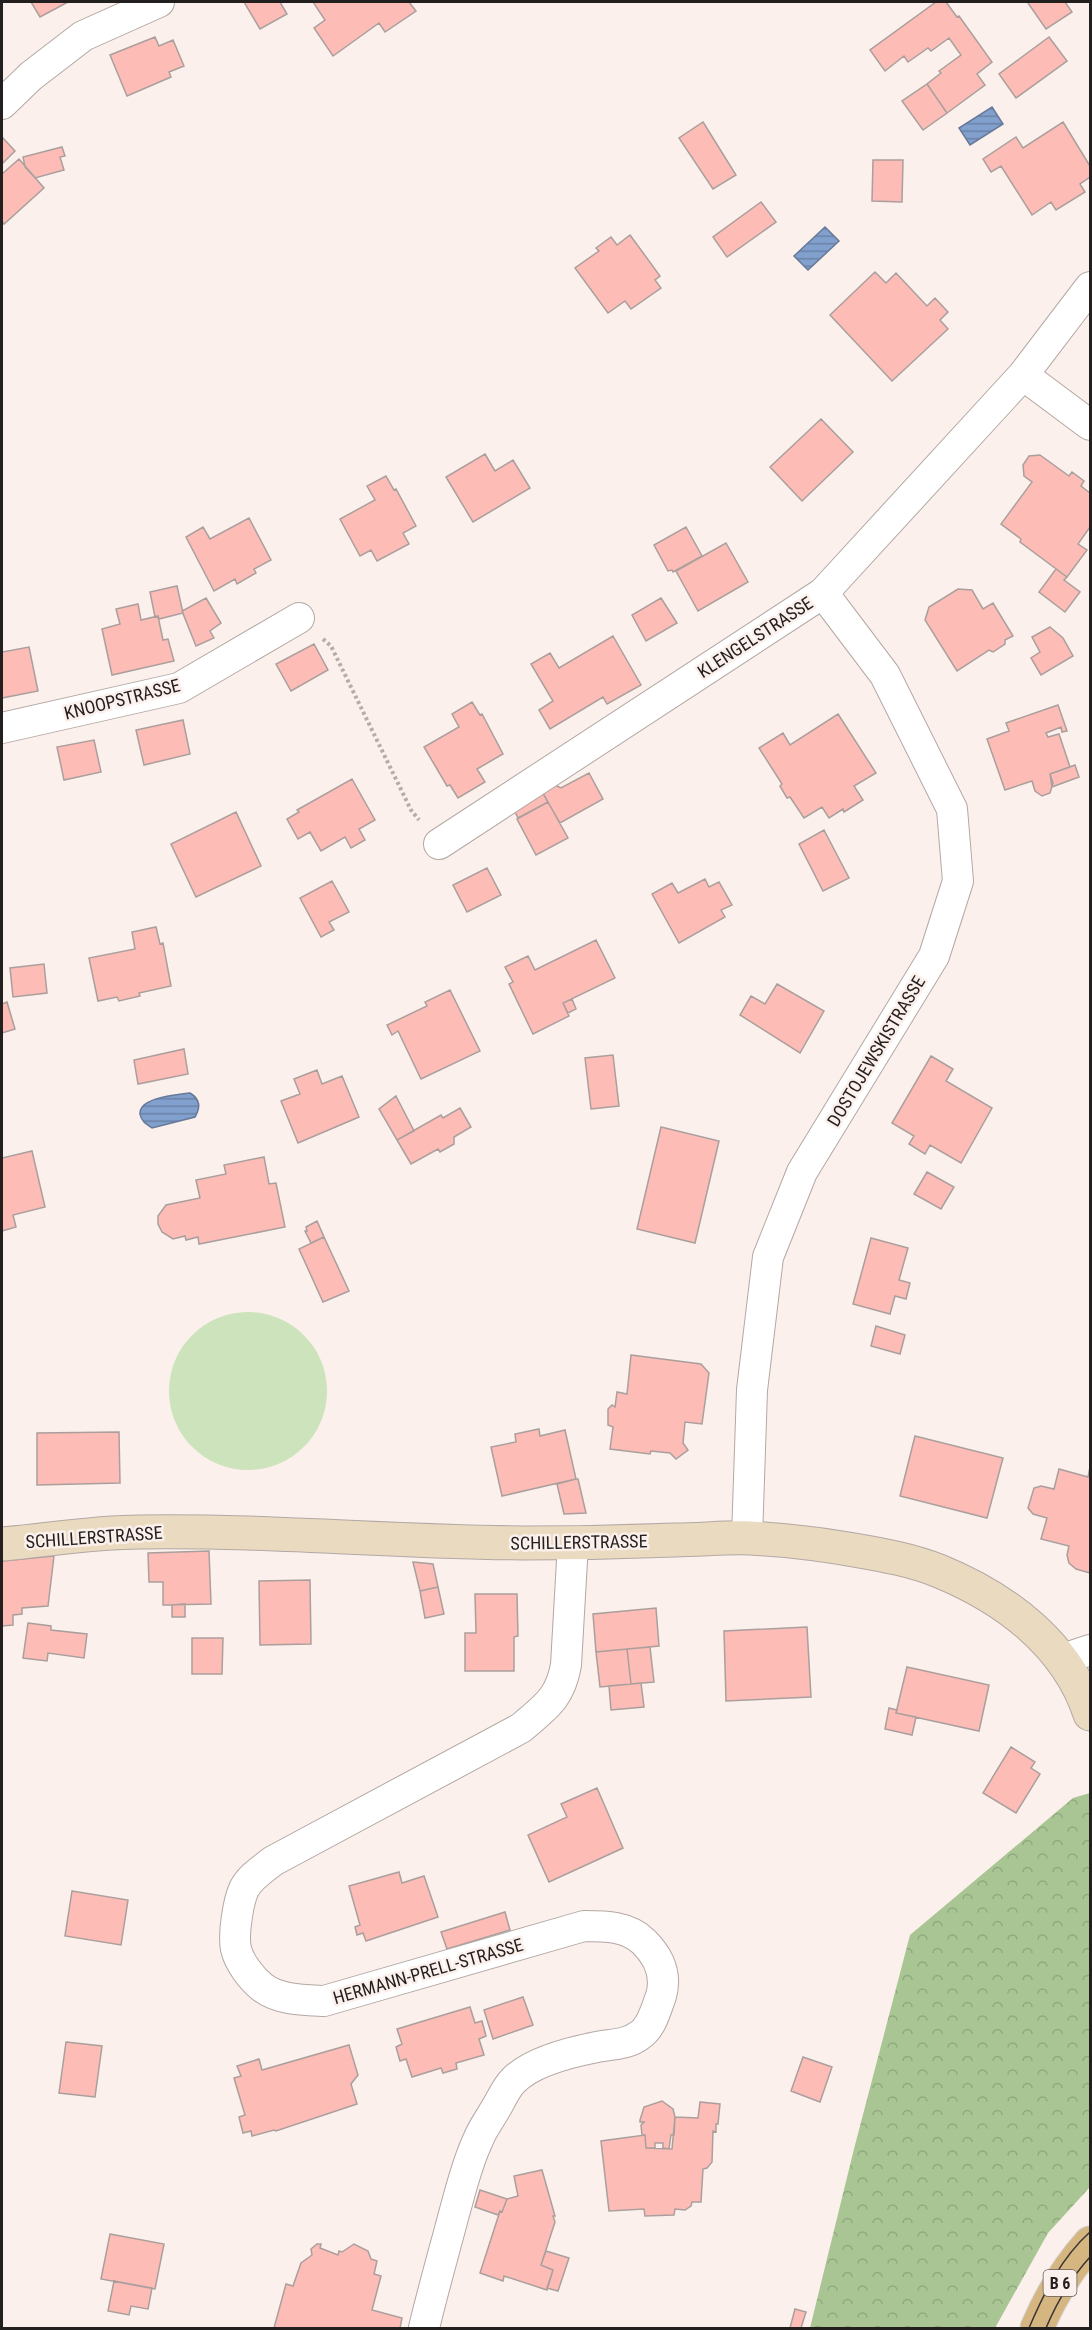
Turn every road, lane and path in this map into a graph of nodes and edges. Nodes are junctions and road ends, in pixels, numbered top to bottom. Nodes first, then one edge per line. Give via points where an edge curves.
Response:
1 (159, 2) edge
2 (2, 104) edge
3 (1090, 287) edge
4 (1023, 375) junction
5 (1090, 425) edge
6 (823, 593) junction
7 (299, 618) joint
8 (2, 728) edge
9 (439, 844) joint
10 (747, 1538) junction
11 (573, 1543) junction
12 (2, 1544) edge
13 (1077, 1654) edge
14 (1090, 1714) edge
15 (1090, 2243) edge
16 (424, 2328) edge
17 (1037, 2328) edge

1 - 2 street via 83,36
3 - 4 street, KLENGELSTRASSE
4 - 5 street
4 - 6 street, KLENGELSTRASSE
6 - 9 street, KLENGELSTRASSE
6 - 10 street, DOSTOJEWSKISTRASSE via 885,675 952,809 958,881 934,956 802,1172 768,1257 752,1390
7 - 8 street, KNOOPSTRASSE via 179,688
7 - 9 path via 331,646 411,810
10 - 11 street, SCHILLERSTRASSE
10 - 13 street, SCHILLERSTRASSE via 810,1543 894,1557 937,1570 1010,1609 1037,1631
11 - 12 street, SCHILLERSTRASSE via 136,1532
11 - 16 street, HERMANN-PRELL-STRASSE via 566,1665 552,1702 521,1728 273,1861 253,1876 243,1890 239,1911 236,1949 245,1967 262,1988 297,1999 324,2001 584,1926 626,1931 643,1941 662,1967 663,1988 654,2016 642,2034 625,2043 556,2057 513,2081 502,2097 478,2139 465,2177
13 - 14 street, SCHILLERSTRASSE
15 - 17 main road, B 6 via 1054,2291

